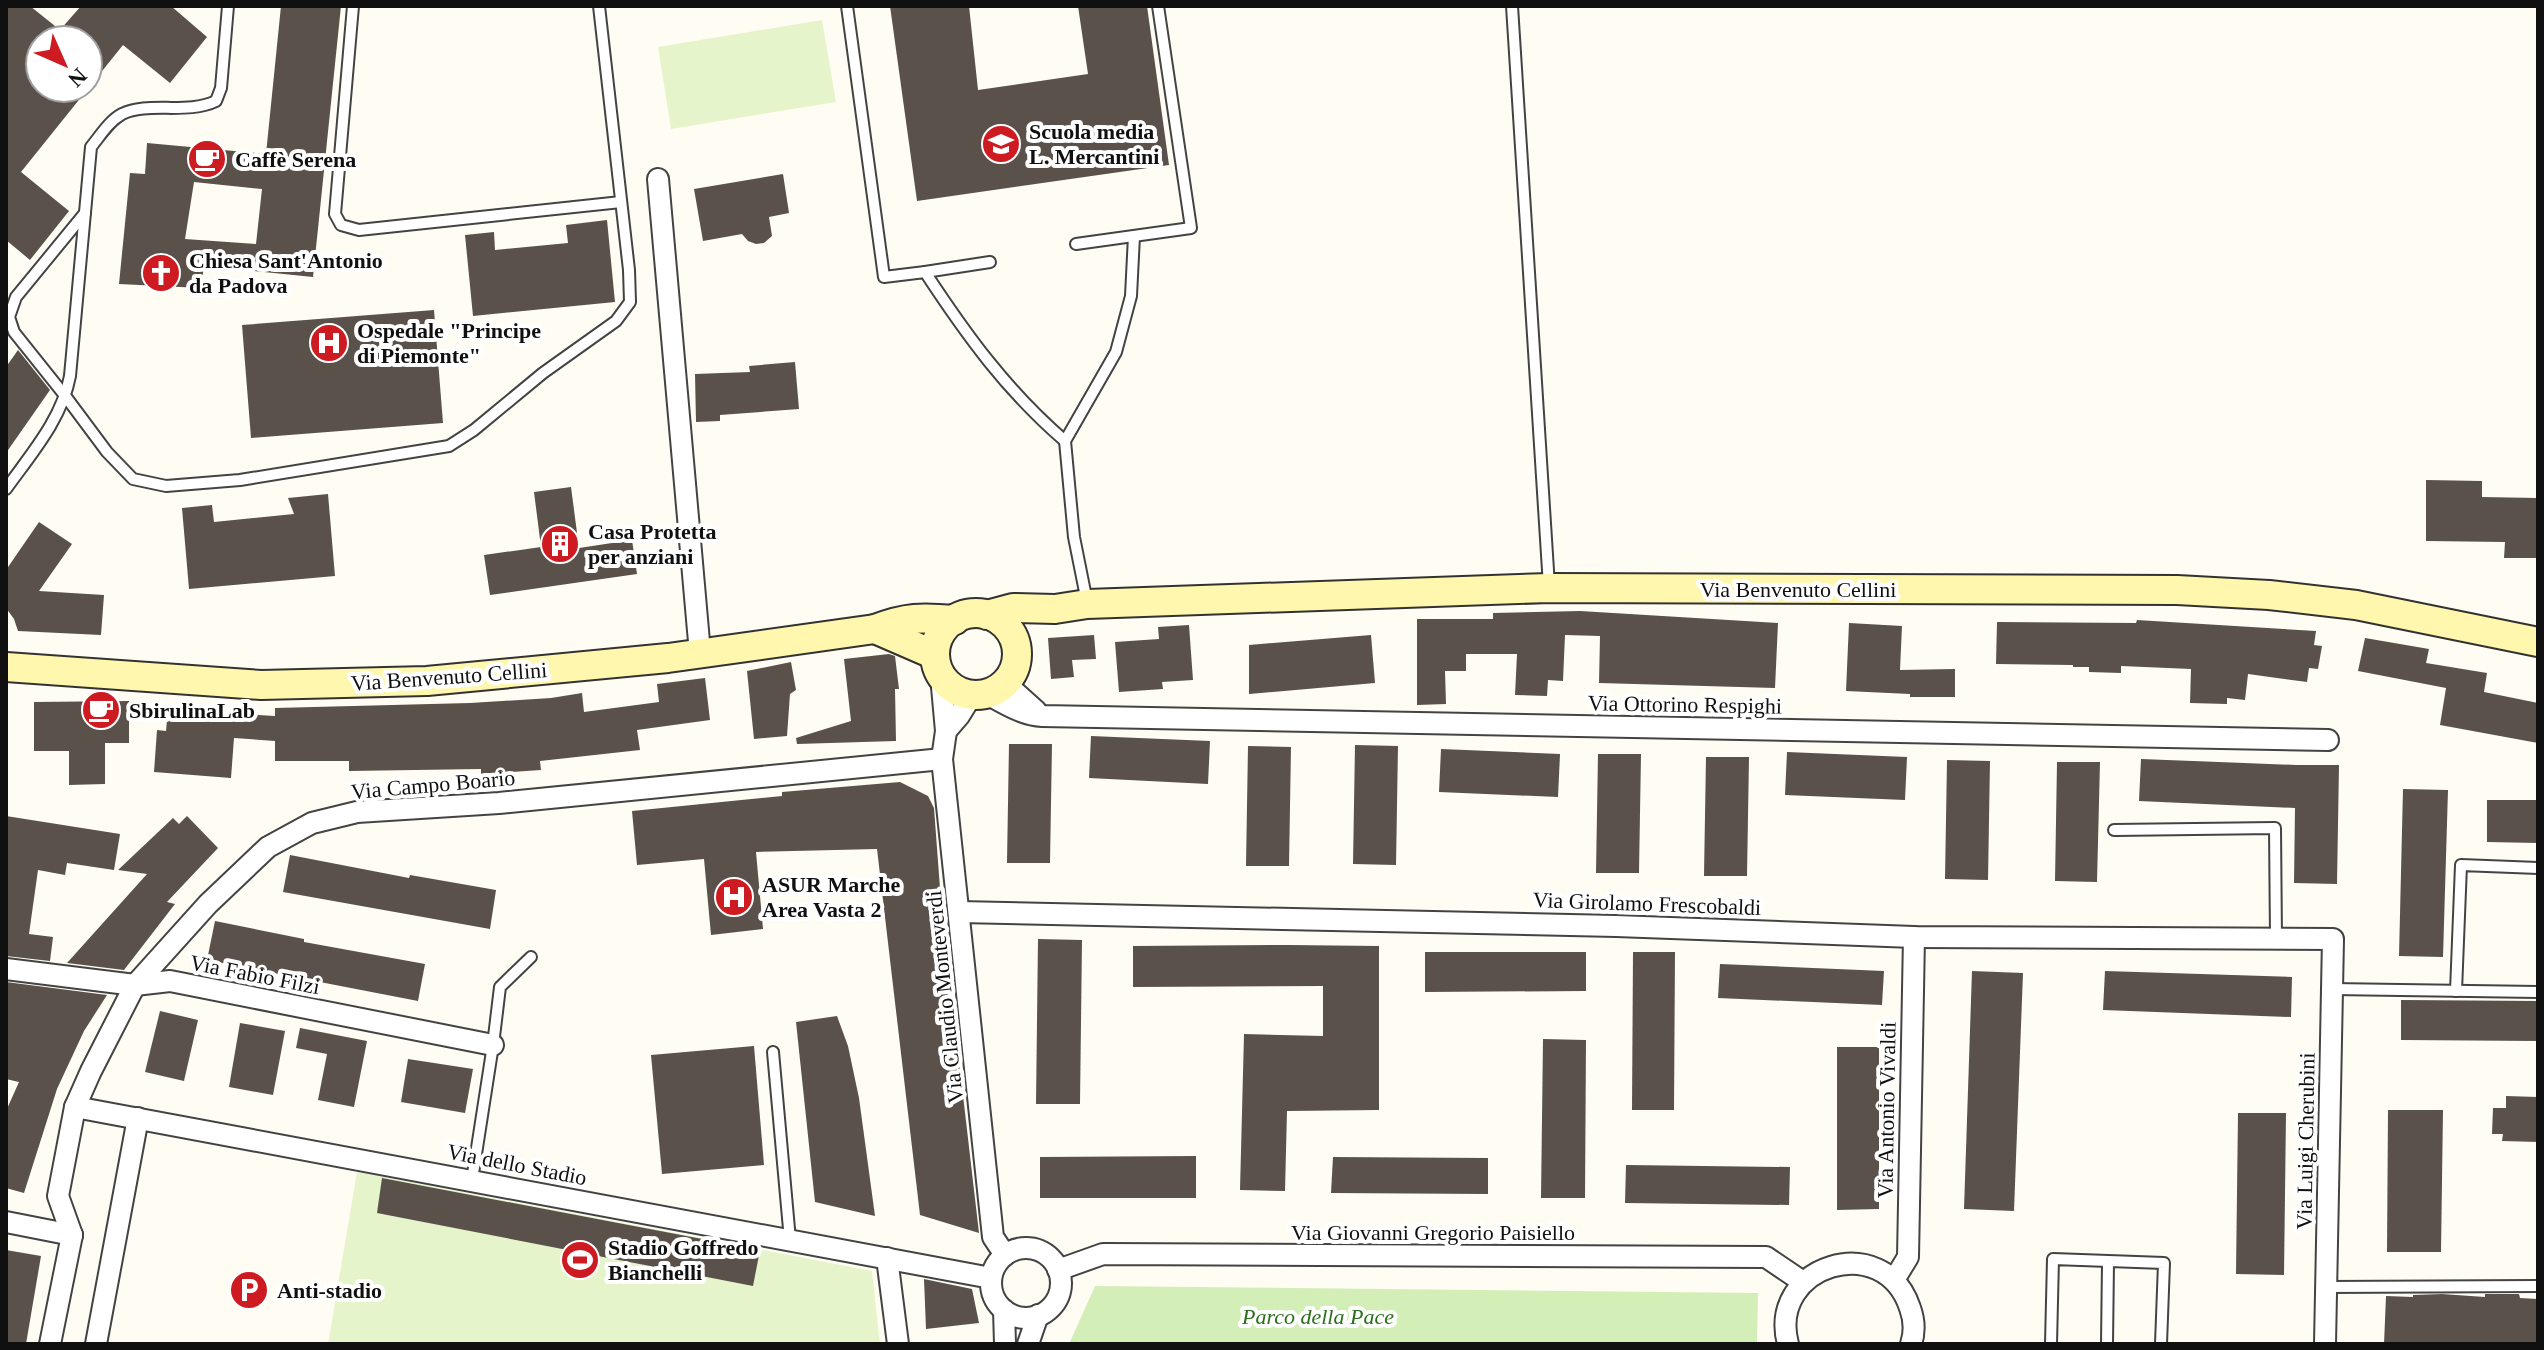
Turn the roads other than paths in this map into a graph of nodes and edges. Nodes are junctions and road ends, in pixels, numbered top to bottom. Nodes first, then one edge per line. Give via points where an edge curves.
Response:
1 (228, 6) edge
2 (353, 6) edge
3 (599, 6) edge
4 (847, 6) edge
5 (1158, 6) edge
6 (1512, 6) edge
7 (658, 179) dead end
8 (621, 202) junction
9 (85, 213) junction
10 (1134, 236) junction
11 (1076, 244) dead end
12 (990, 262) dead end
13 (925, 272) junction
14 (66, 397) junction
15 (1065, 441) junction
16 (6, 489) edge
17 (1549, 588) junction
18 (1087, 604) junction
19 (1055, 609) junction
20 (987, 615) junction
21 (955, 620) junction
22 (875, 629) junction
23 (1013, 636) junction
24 (2538, 642) edge
25 (700, 653) junction
26 (938, 665) junction
27 (11, 669) edge
28 (988, 690) junction
29 (946, 731) junction
30 (2328, 740) dead end
31 (942, 759) junction
32 (2114, 830) dead end
33 (2538, 868) edge
34 (959, 912) junction
35 (1914, 937) junction
36 (2276, 939) junction
37 (2333, 939) joint
38 (531, 957) dead end
39 (6, 969) edge
40 (135, 985) junction
41 (2332, 989) junction
42 (2456, 991) junction
43 (2538, 992) edge
44 (493, 1045) junction
45 (773, 1052) dead end
46 (75, 1107) junction
47 (138, 1118) junction
48 (472, 1180) junction
49 (6, 1222) edge
50 (72, 1235) junction
51 (790, 1240) junction
52 (1005, 1255) junction
53 (887, 1258) junction
54 (2108, 1262) junction
55 (1058, 1270) junction
56 (991, 1278) junction
57 (1894, 1280) junction
58 (1803, 1282) junction
59 (2538, 1286) edge
60 (2326, 1287) junction
61 (1004, 1310) junction
62 (1038, 1315) junction
63 (50, 1344) edge
64 (96, 1344) edge
65 (898, 1344) edge
66 (1005, 1344) edge
67 (1028, 1344) edge
68 (1788, 1344) edge
69 (1911, 1344) edge
70 (2051, 1344) edge
71 (2107, 1344) edge
72 (2161, 1344) edge
73 (2325, 1344) edge

1 - 9 lane via 216,101 203,107 136,111 108,126 91,147
2 - 8 lane via 335,214 341,225 359,230
3 - 8 lane
4 - 13 lane via 884,277
5 - 10 lane via 1191,228
6 - 17 lane
7 - 25 street
8 - 14 lane via 630,302 616,321 449,446 240,480 166,486 133,479
9 - 14 lane
9 - 14 lane via 16,297 9,317 14,332
10 - 11 lane
10 - 15 lane via 1131,296 1116,352
12 - 13 lane
13 - 15 lane via 967,336 1032,413
14 - 16 lane
15 - 18 lane
17 - 18 street, Via Benvenuto Cellini
17 - 24 street, Via Benvenuto Cellini via 2269,595 2356,605
18 - 19 street, Via Benvenuto Cellini
19 - 20 street, Via Benvenuto Cellini via 1013,608
19 - 23 street, Via Benvenuto Cellini
20 - 21 street
20 - 23 street
21 - 22 street, Via Benvenuto Cellini via 924,617
21 - 26 street via 938,641
22 - 25 street, Via Benvenuto Cellini
22 - 26 street
23 - 28 street via 1013,673
25 - 27 street, Via Benvenuto Cellini via 427,681 261,685
26 - 28 street via 960,692
26 - 29 street, Via Claudio Monteverdi
28 - 29 street, Via Claudio Monteverdi
28 - 30 street, Via Ottorino Respighi via 1014,709 1042,716
29 - 31 street, Via Claudio Monteverdi
31 - 34 street, Via Claudio Monteverdi
31 - 40 street, Via Campo Boario via 357,812 312,823 268,847
32 - 36 lane via 2275,828
33 - 42 lane via 2461,865
34 - 35 street, Via Girolamo Frescobaldi
34 - 52 street, Via Claudio Monteverdi via 993,1237
35 - 36 street, Via Girolamo Frescobaldi
35 - 57 street, Via Antonio Vivaldi via 1908,1257
36 - 37 street, Via Girolamo Frescobaldi
37 - 41 street, Via Luigi Cherubini
38 - 44 lane via 500,987
39 - 40 street, Via Fabio Filzi
40 - 44 street, Via Fabio Filzi via 170,981
40 - 46 street, Via Campo Boario
41 - 42 lane
41 - 60 street, Via Luigi Cherubini
42 - 43 lane
44 - 48 lane
45 - 51 lane
46 - 47 street, Via dello Stadio
46 - 50 street, Via Campo Boario via 58,1196
47 - 48 street, Via dello Stadio
47 - 64 street
48 - 51 street, Via dello Stadio
49 - 50 street
50 - 63 street
51 - 53 street, Via dello Stadio
52 - 55 street via 1035,1249
52 - 56 street
53 - 56 street, Via dello Stadio
53 - 65 street
54 - 70 lane via 2053,1259
54 - 71 lane
54 - 72 lane via 2164,1263
55 - 58 street, Via Giovanni Gregorio Paisiello via 1103,1254 1766,1257
55 - 62 street via 1059,1292 1048,1310
56 - 61 street via 991,1290
57 - 58 street via 1877,1269 1848,1263 1819,1270
57 - 69 street via 1913,1317
58 - 68 street via 1786,1315
59 - 60 lane
60 - 73 street, Via Luigi Cherubini
61 - 62 street via 1020,1317
61 - 66 street
62 - 67 street

